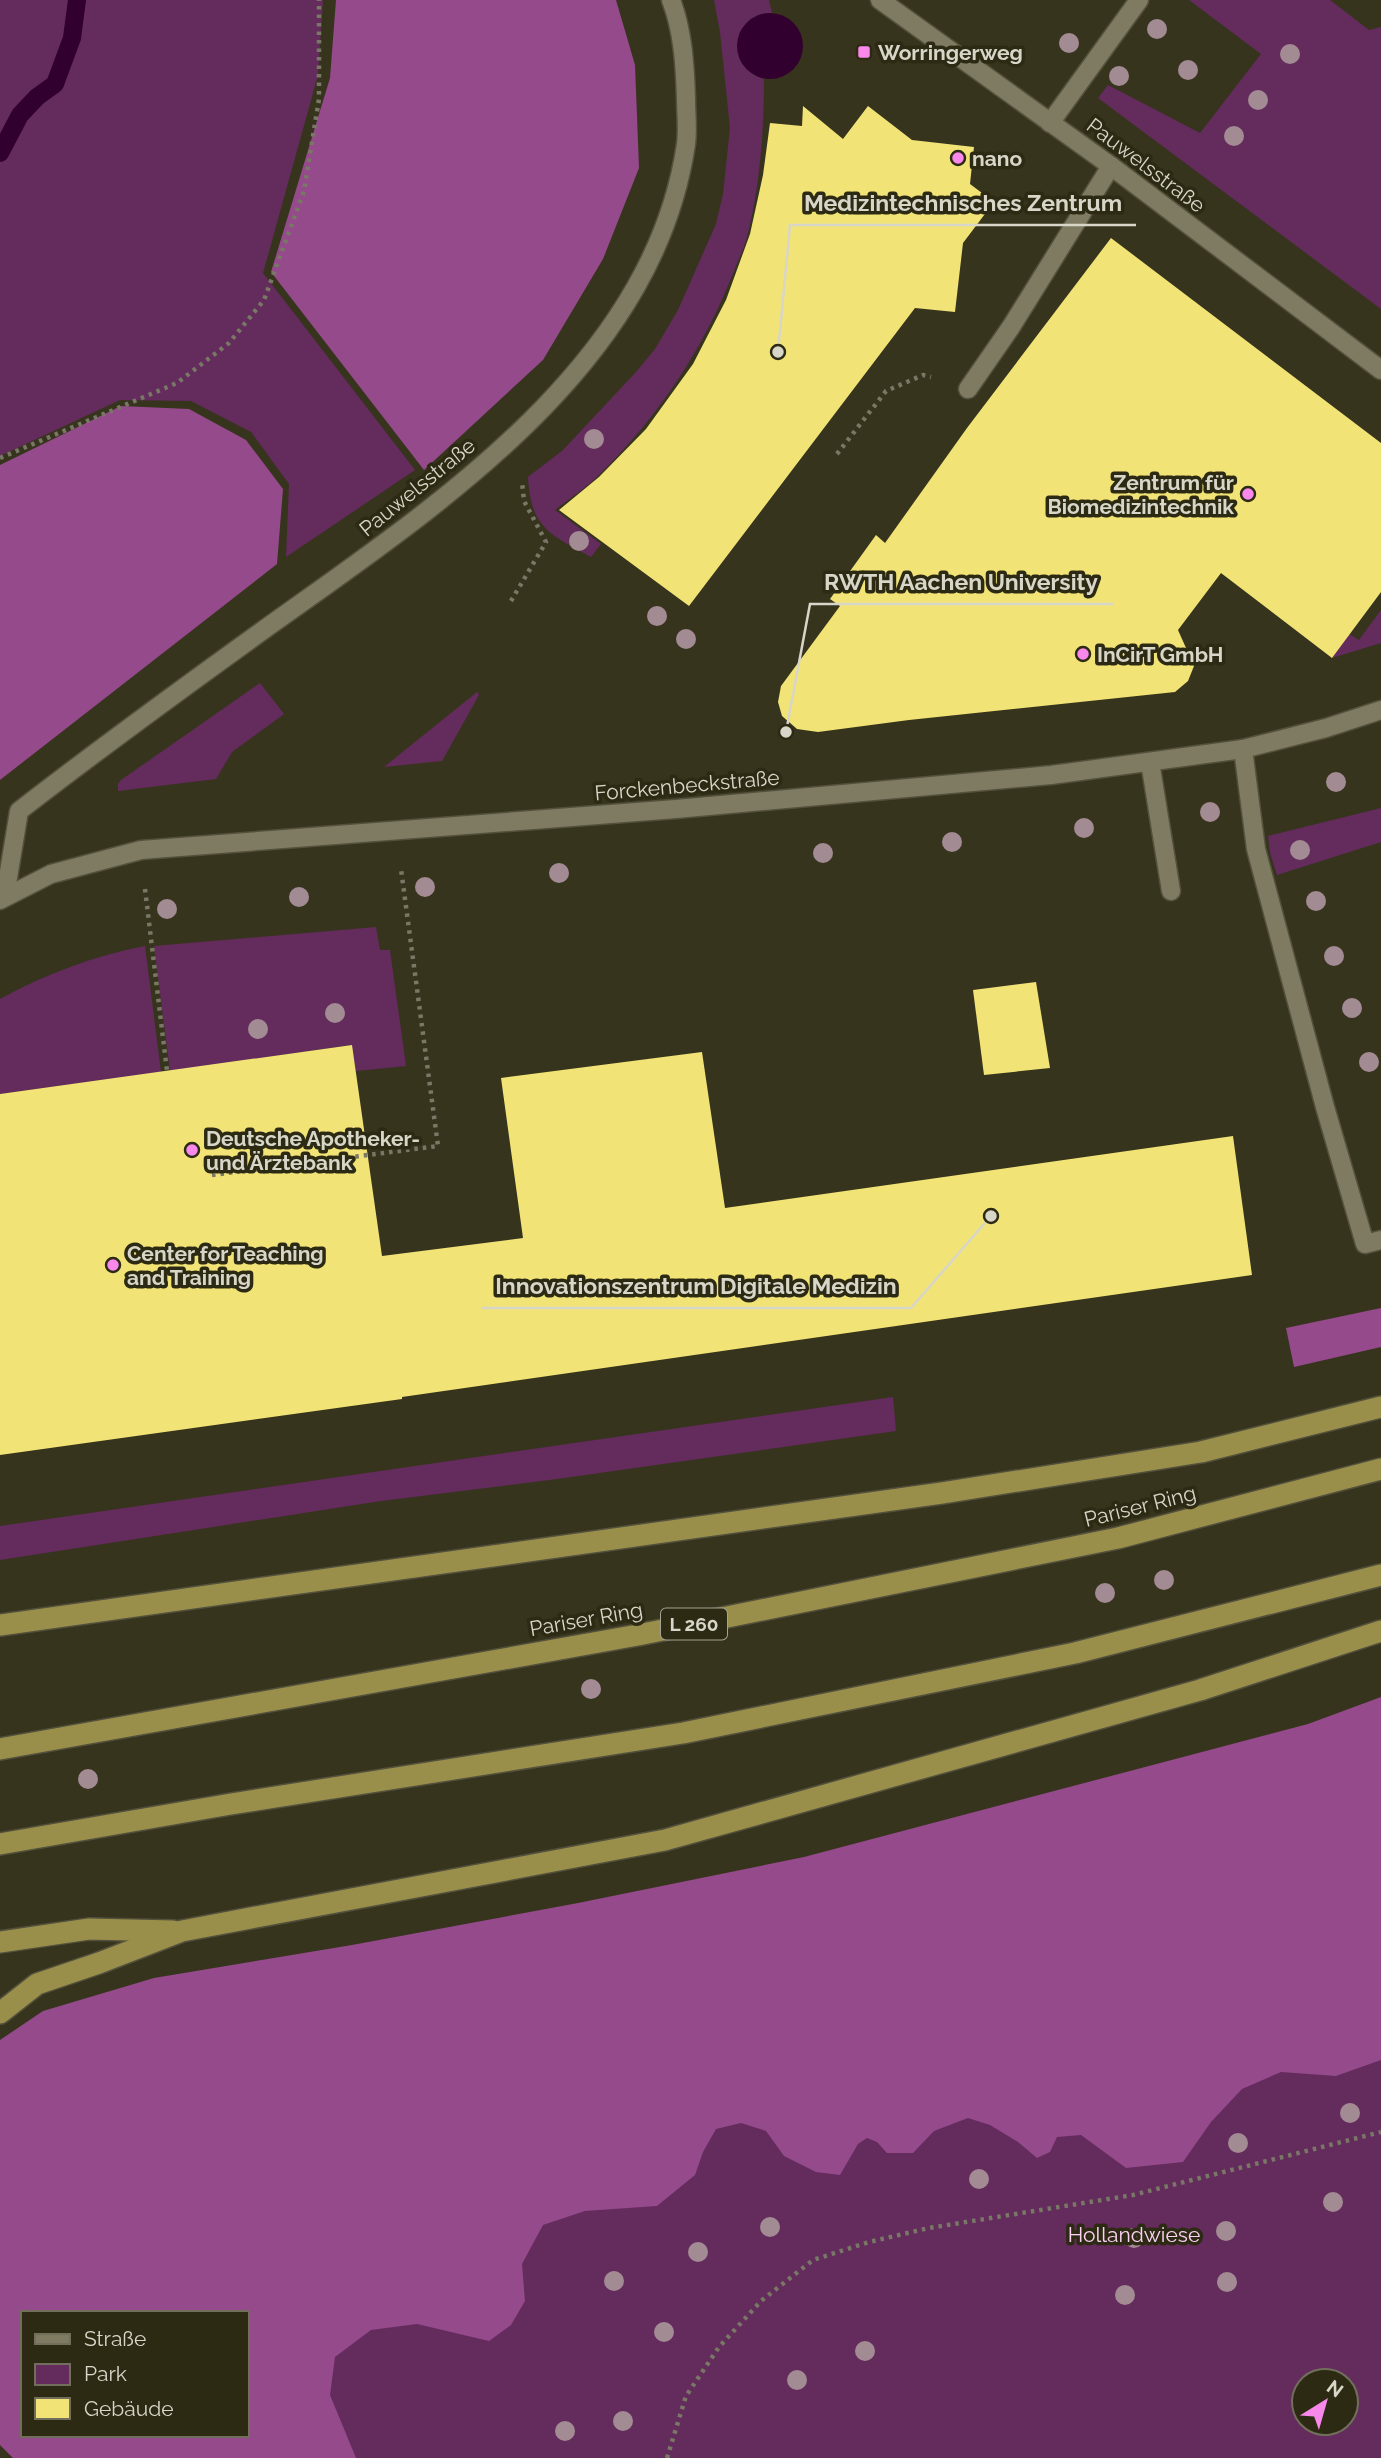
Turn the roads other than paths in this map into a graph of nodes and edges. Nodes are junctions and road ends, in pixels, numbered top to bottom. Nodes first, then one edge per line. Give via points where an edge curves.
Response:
1 (671, 0) edge
2 (880, 0) edge
3 (1139, 0) edge
4 (1050, 123) junction
5 (1111, 166) junction
6 (1381, 370) edge
7 (968, 389) road end
8 (1381, 710) edge
9 (1243, 749) junction
10 (1150, 762) junction
11 (1171, 891) dead end
12 (3, 898) edge
13 (1381, 1240) edge
14 (1381, 1407) edge
15 (1381, 1469) edge
16 (1381, 1575) edge
17 (0, 1625) edge
18 (1381, 1631) edge
19 (0, 1749) edge
20 (0, 1844) edge
21 (182, 1931) junction
22 (0, 1942) edge
23 (0, 2013) edge

1 - 12 street, Pauwelsstraße via 679,19 687,141 676,194 656,250 579,371 461,484 19,811
2 - 4 street, Pauwelsstraße
3 - 4 street
4 - 5 street, Pauwelsstraße
5 - 6 street, Pauwelsstraße
5 - 7 street
8 - 9 street, Forckenbeckstraße
9 - 10 street, Forckenbeckstraße
9 - 13 street via 1256,849 1325,1107 1366,1244
10 - 11 street
10 - 12 street, Forckenbeckstraße via 789,799 141,850 51,874
14 - 17 highway via 1200,1452 942,1493
15 - 19 highway, Pariser Ring / L 260 via 1091,1544 639,1635
16 - 20 highway via 1075,1654 682,1733
18 - 21 highway via 1200,1690 665,1840
21 - 22 highway via 89,1929
21 - 23 highway via 37,1984

